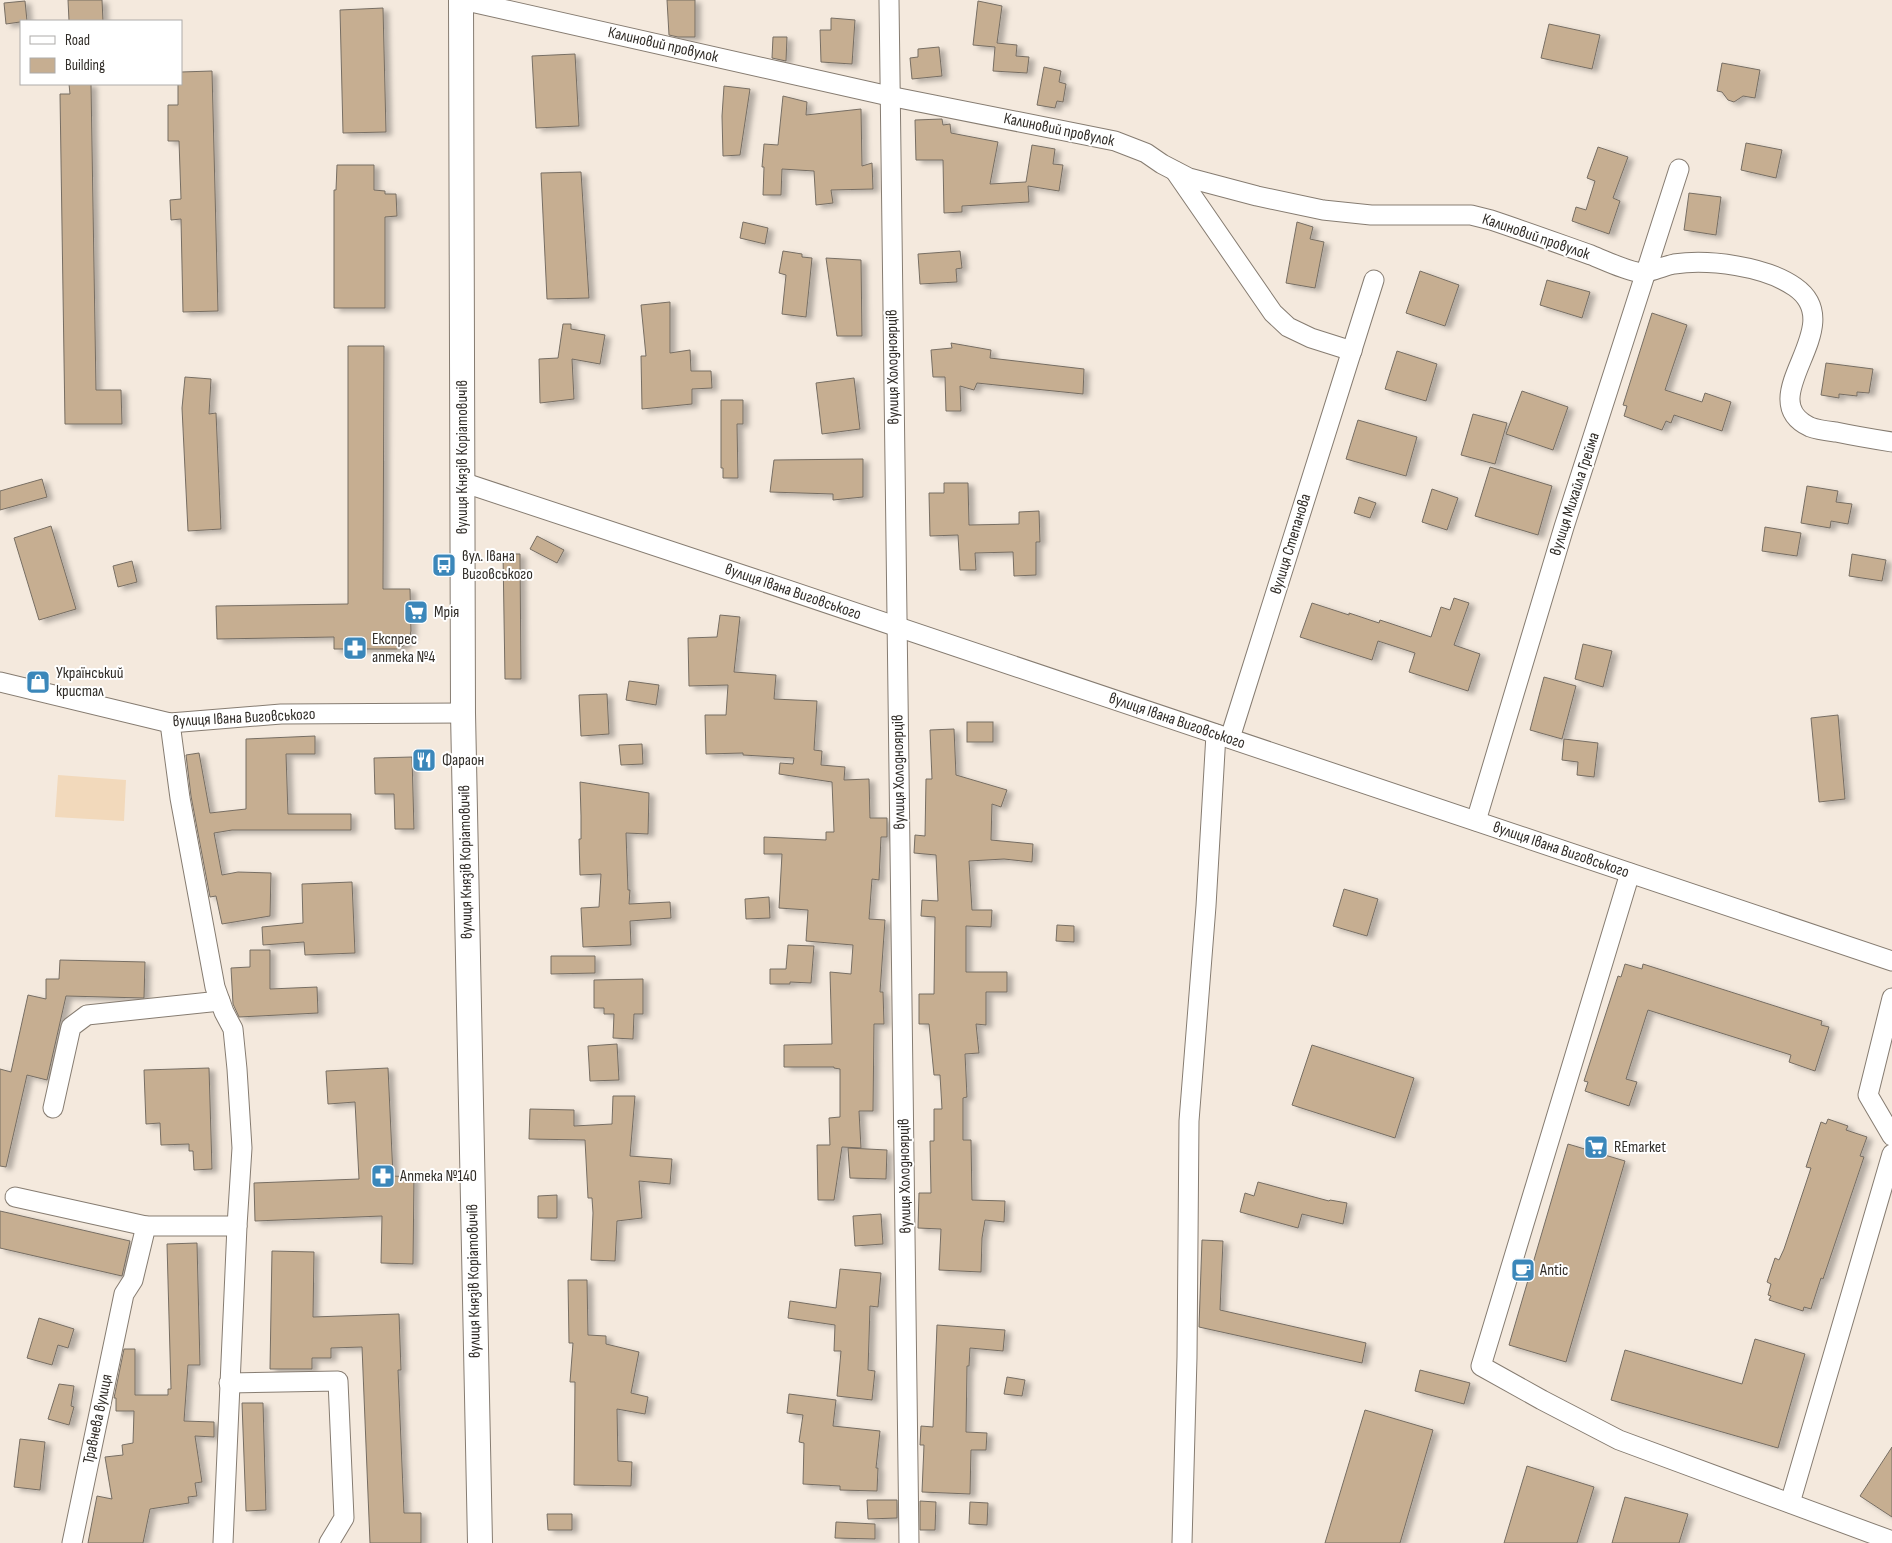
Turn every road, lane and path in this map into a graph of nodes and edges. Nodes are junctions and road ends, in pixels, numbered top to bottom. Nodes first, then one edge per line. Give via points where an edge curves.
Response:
1 (462, 0) edge
2 (889, 0) edge
3 (889, 96) junction
4 (1678, 169) dead end
5 (1174, 170) junction
6 (1646, 272) junction
7 (1374, 280) dead end
8 (1352, 350) junction
9 (1892, 442) edge
10 (462, 482) junction
11 (896, 626) junction
12 (0, 682) edge
13 (463, 713) junction
14 (170, 724) junction
15 (1223, 736) junction
16 (1476, 821) junction
17 (1630, 873) junction
18 (1892, 961) edge
19 (1892, 998) edge
20 (220, 1001) junction
21 (54, 1108) dead end
22 (1892, 1136) edge
23 (1892, 1154) edge
24 (15, 1197) dead end
25 (146, 1226) junction
26 (237, 1226) junction
27 (229, 1383) junction
28 (1790, 1503) junction
29 (1892, 1541) edge
30 (72, 1543) edge
31 (223, 1543) edge
32 (330, 1543) edge
33 (480, 1543) edge
34 (909, 1543) edge
35 (1182, 1543) edge

1 - 3 street, Калиновий провулок
1 - 10 main road, вулиця Князів Коріатовичів
2 - 3 street, вулиця Холодноярців
3 - 5 street, Калиновий провулок via 1115,141 1146,153
3 - 11 street, вулиця Холодноярців
4 - 6 street, вулиця Михайла Грейма
5 - 6 street, Калиновий провулок via 1189,178 1323,210 1371,215 1471,215
5 - 8 street via 1273,313 1288,327 1311,338
6 - 9 street via 1673,264 1711,263 1758,271 1796,287 1811,306 1813,317 1808,343 1790,391 1790,410 1813,428
6 - 16 street, вулиця Михайла Грейма via 1564,527
7 - 8 street, вулиця Степанова
8 - 15 street, вулиця Степанова
10 - 11 street, вулиця Івана Виговського
10 - 13 main road, вулиця Князів Коріатовичів
11 - 15 street, вулиця Івана Виговського
11 - 34 street, вулиця Холодноярців
12 - 14 street, вулиця Івана Виговського
13 - 14 street, вулиця Івана Виговського via 281,714
13 - 33 main road, вулиця Князів Коріатовичів
14 - 20 street via 180,798
15 - 16 street, вулиця Івана Виговського
15 - 35 street, вулиця Степанова via 1189,1121
16 - 17 street, вулиця Івана Виговського
17 - 18 street, вулиця Івана Виговського
17 - 28 street via 1481,1366 1619,1440
19 - 22 street via 1868,1095
20 - 21 street via 88,1015 71,1027
20 - 26 street via 233,1029 238,1069 242,1148
23 - 28 street
24 - 25 street
25 - 26 street
25 - 30 street, Травнева вулиця via 133,1280 124,1294
26 - 27 street
27 - 31 street
27 - 32 street via 338,1380 344,1518
28 - 29 street

